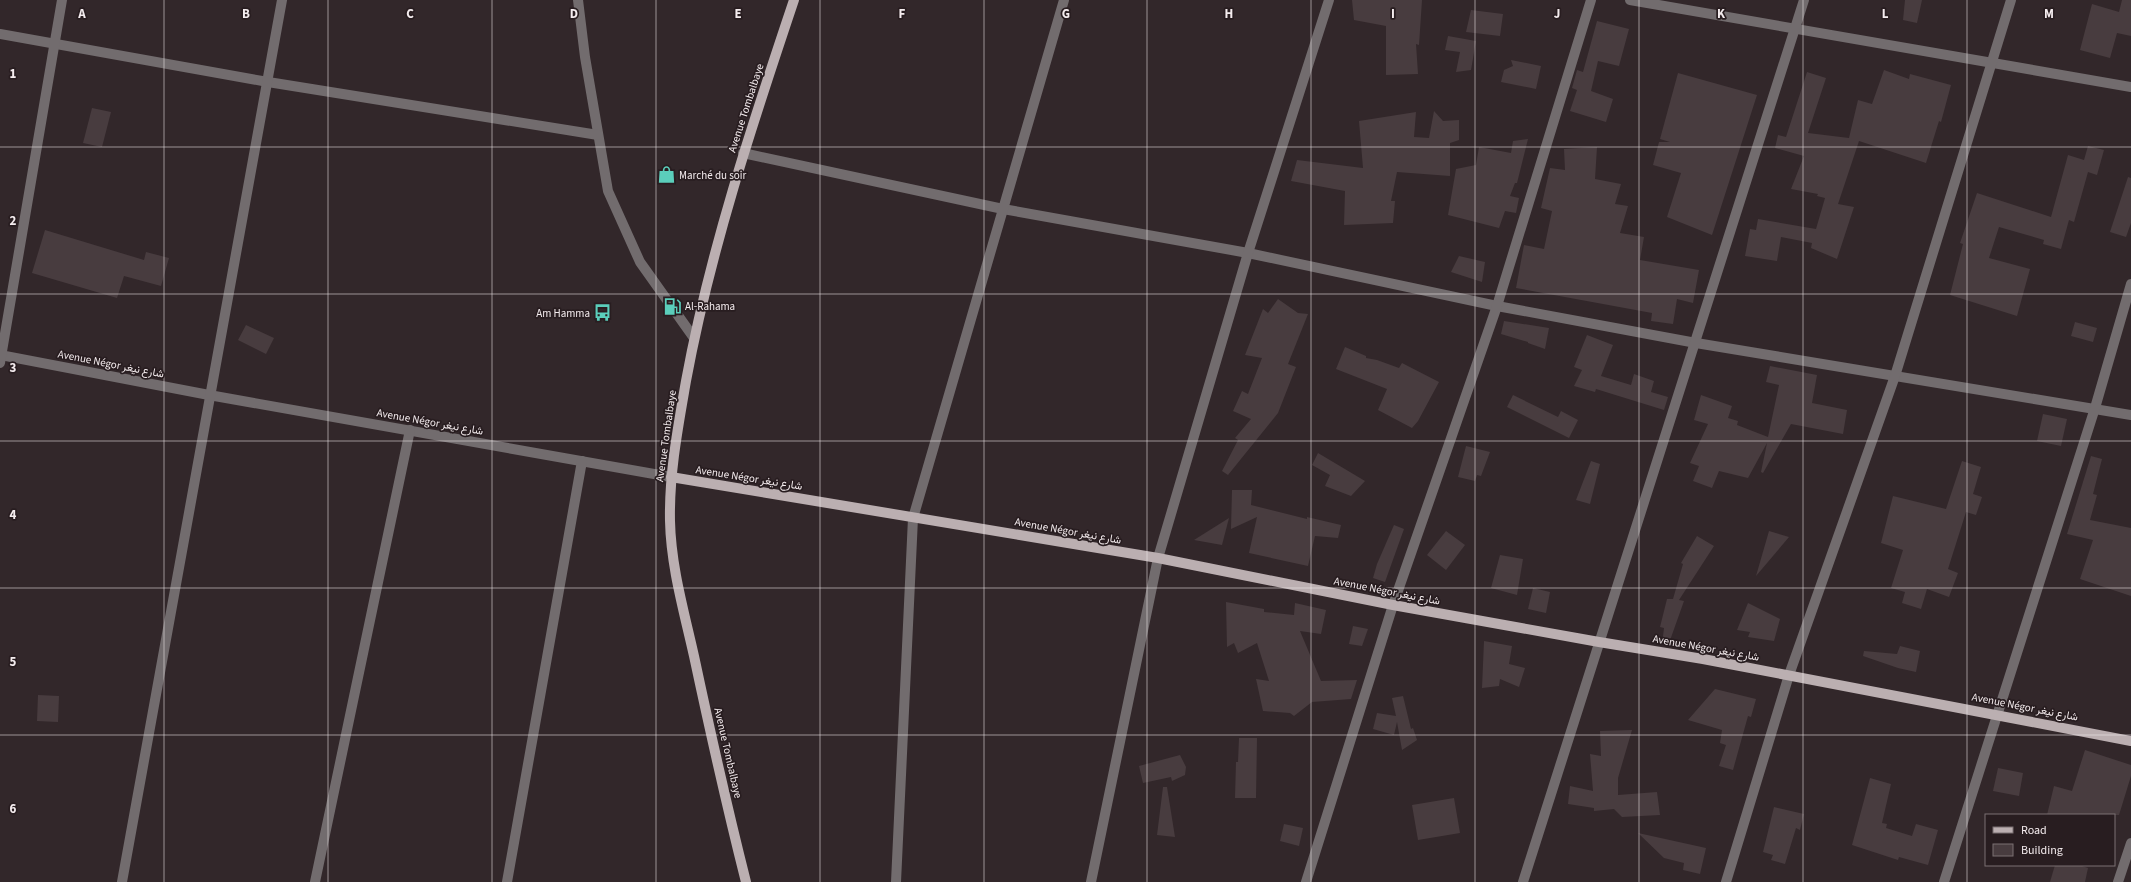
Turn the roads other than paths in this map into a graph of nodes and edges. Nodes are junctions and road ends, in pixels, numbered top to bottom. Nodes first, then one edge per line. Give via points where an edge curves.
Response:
1 (62, 0) edge
2 (282, 0) edge
3 (578, 0) edge
4 (794, 0) edge
5 (1064, 0) edge
6 (1329, 0) edge
7 (1591, 0) edge
8 (1630, 0) edge
9 (1804, 0) edge
10 (2011, 0) edge
11 (1795, 28) junction
12 (0, 34) edge
13 (54, 45) junction
14 (1991, 63) junction
15 (268, 82) junction
16 (2131, 87) edge
17 (598, 135) junction
18 (743, 153) junction
19 (1003, 209) junction
20 (1248, 253) junction
21 (2131, 284) edge
22 (1497, 306) junction
23 (694, 338) junction
24 (1696, 343) junction
25 (0, 358) edge
26 (1895, 376) junction
27 (209, 395) junction
28 (2095, 408) junction
29 (2131, 415) edge
30 (410, 430) junction
31 (582, 461) junction
32 (672, 477) junction
33 (913, 518) junction
34 (1158, 558) junction
35 (1393, 605) junction
36 (1599, 642) junction
37 (1789, 675) junction
38 (1998, 714) junction
39 (2131, 741) edge
40 (2131, 843) edge
41 (122, 882) edge
42 (315, 882) edge
43 (507, 882) edge
44 (746, 882) edge
45 (896, 882) edge
46 (1091, 882) edge
47 (1306, 882) edge
48 (1523, 882) edge
49 (1726, 882) edge
50 (1944, 882) edge
51 (2118, 882) edge

1 - 13 street
2 - 15 street
3 - 17 street
4 - 18 main road, Avenue Tombalbaye
5 - 19 street
6 - 20 street
7 - 22 street
8 - 11 street
9 - 11 street
10 - 14 street
11 - 14 street
11 - 24 street
12 - 13 street
13 - 15 street
13 - 25 street
14 - 16 street
14 - 26 street
15 - 17 street
15 - 27 street
17 - 23 street via 608,192 640,262
18 - 19 street
18 - 23 main road, Avenue Tombalbaye
19 - 20 street
19 - 33 street
20 - 22 street
20 - 34 street
21 - 28 street
22 - 24 street
22 - 35 street
23 - 32 main road, Avenue Tombalbaye
24 - 26 street
24 - 36 street
25 - 27 street, Avenue Négor شارع نيغر
26 - 28 street
26 - 37 street
27 - 30 street, Avenue Négor شارع نيغر
27 - 41 street
28 - 29 street
28 - 38 street
30 - 31 street, Avenue Négor شارع نيغر
30 - 42 street
31 - 32 street, Avenue Négor شارع نيغر
31 - 43 street
32 - 33 main road, Avenue Négor شارع نيغر
32 - 44 main road, Avenue Tombalbaye via 670,522 673,563
33 - 34 main road, Avenue Négor شارع نيغر
33 - 45 street
34 - 35 main road, Avenue Négor شارع نيغر
34 - 46 street
35 - 36 main road, Avenue Négor شارع نيغر
35 - 47 street
36 - 37 main road, Avenue Négor شارع نيغر
36 - 48 street
37 - 38 main road, Avenue Négor شارع نيغر
37 - 49 street
38 - 39 main road, Avenue Négor شارع نيغر
38 - 50 street
40 - 51 street

